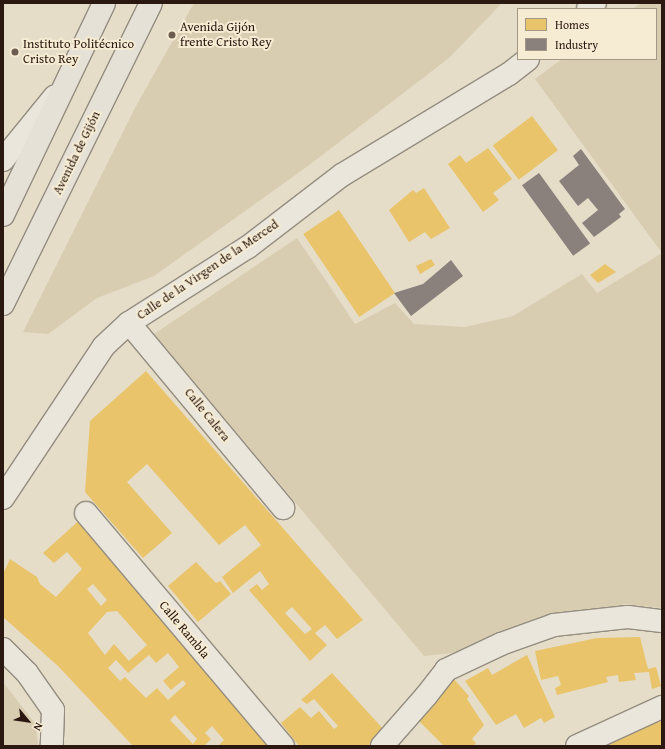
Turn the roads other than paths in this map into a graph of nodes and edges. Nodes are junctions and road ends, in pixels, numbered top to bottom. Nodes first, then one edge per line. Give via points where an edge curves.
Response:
1 (104, 3) edge
2 (151, 3) edge
3 (527, 60) edge
4 (65, 84) junction
5 (3, 160) edge
6 (3, 215) edge
7 (3, 304) edge
8 (129, 323) junction
9 (3, 498) edge
10 (283, 508) dead end
11 (86, 513) dead end
12 (662, 621) edge
13 (3, 648) edge
14 (662, 707) edge
15 (52, 746) edge
16 (282, 746) edge
17 (382, 746) edge
18 (577, 746) edge

1 - 4 highway
2 - 7 highway, Avenida de Gijón
3 - 8 street, Calle de la Virgen de la Merced via 509,74 342,176 248,247
4 - 5 street
4 - 6 highway
8 - 9 street, Calle de la Virgen de la Merced via 104,346
8 - 10 street, Calle Calera
11 - 16 street, Calle Rambla
12 - 17 street via 628,617 554,625 501,644 446,670
13 - 15 street via 26,673 53,710
14 - 18 street

